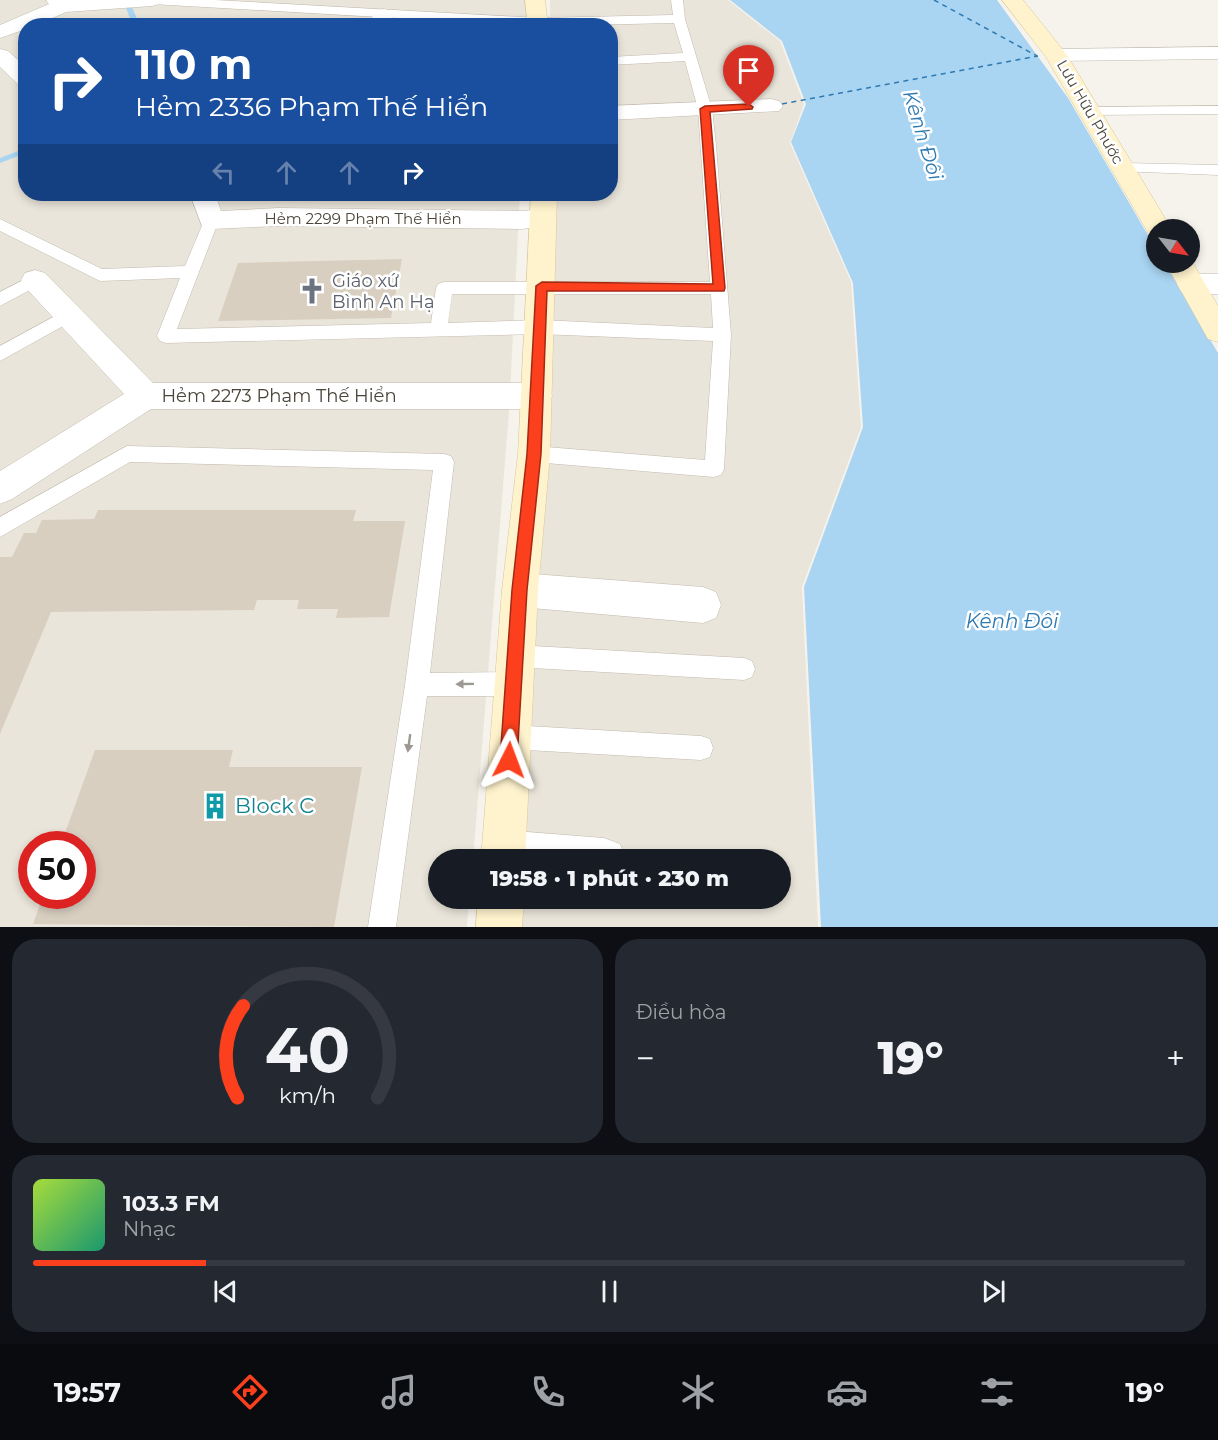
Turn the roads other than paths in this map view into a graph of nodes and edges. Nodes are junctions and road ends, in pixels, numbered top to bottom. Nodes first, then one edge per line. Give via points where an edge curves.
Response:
1 (152, 0) edge
2 (535, 0) edge
3 (677, 0) edge
4 (1012, 0) edge
5 (59, 3) edge
6 (376, 13) edge
7 (28, 18) edge
8 (450, 18) edge
9 (537, 18) edge
10 (679, 20) junction
11 (618, 22) edge
12 (18, 23) edge
13 (0, 32) edge
14 (1218, 53) edge
15 (1056, 55) junction
16 (0, 56) edge
17 (689, 57) junction
18 (618, 61) edge
19 (18, 72) edge
20 (771, 106) dead end
21 (705, 109) junction
22 (1218, 110) edge
23 (1089, 111) junction
24 (618, 112) edge
25 (1123, 168) junction
26 (1218, 170) edge
27 (205, 201) edge
28 (281, 205) edge
29 (543, 206) edge
30 (1153, 219) edge
31 (211, 220) junction
32 (0, 224) edge
33 (191, 272) junction
34 (1196, 277) edge
35 (35, 280) joint
36 (542, 286) junction
37 (719, 288) junction
38 (0, 300) edge
39 (68, 315) junction
40 (540, 327) junction
41 (439, 330) junction
42 (1218, 331) edge
43 (722, 335) junction
44 (0, 354) edge
45 (146, 396) junction
46 (536, 396) junction
47 (534, 454) junction
48 (0, 489) edge
49 (0, 528) edge
50 (520, 590) junction
51 (703, 605) dead end
52 (744, 669) dead end
53 (514, 670) junction
54 (417, 685) junction
55 (510, 737) junction
56 (700, 748) dead end
57 (503, 849) edge
58 (500, 909) edge
59 (382, 927) edge
60 (499, 927) edge

1 - 5 street
1 - 6 lane
2 - 9 main road
3 - 10 lane
4 - 15 main road, Lưu Hữu Phước
5 - 7 street
6 - 8 lane
10 - 11 lane
10 - 17 lane
12 - 13 street
14 - 15 street
15 - 23 main road, Lưu Hữu Phước
16 - 19 street
17 - 18 lane
17 - 21 lane
20 - 21 street
21 - 24 street
21 - 37 lane
22 - 23 lane
23 - 25 main road, Lưu Hữu Phước
25 - 26 lane
25 - 30 main road, Lưu Hữu Phước
27 - 31 street
28 - 29 street, Hẻm 2299 Phạm Thế Hiển via 523,220
28 - 31 street, Hẻm 2299 Phạm Thế Hiển
29 - 36 main road
31 - 33 lane
32 - 33 lane via 100,275
33 - 41 lane via 166,336
34 - 42 main road
35 - 38 lane
35 - 39 street, Hẻm 2273 Phạm Thế Hiển
36 - 37 lane
36 - 40 main road
36 - 41 lane via 444,288
37 - 43 lane
39 - 44 lane
39 - 45 street, Hẻm 2273 Phạm Thế Hiển
40 - 41 lane
40 - 43 lane
40 - 46 main road
43 - 47 lane via 714,469
45 - 46 street, Hẻm 2273 Phạm Thế Hiển
45 - 48 street
46 - 47 main road
47 - 50 main road
49 - 54 lane via 127,454 444,462
50 - 51 street
50 - 53 main road
52 - 53 lane
53 -> 54 lane
53 - 55 main road
54 -> 59 lane
55 - 56 lane
55 - 57 main road
58 - 60 main road

